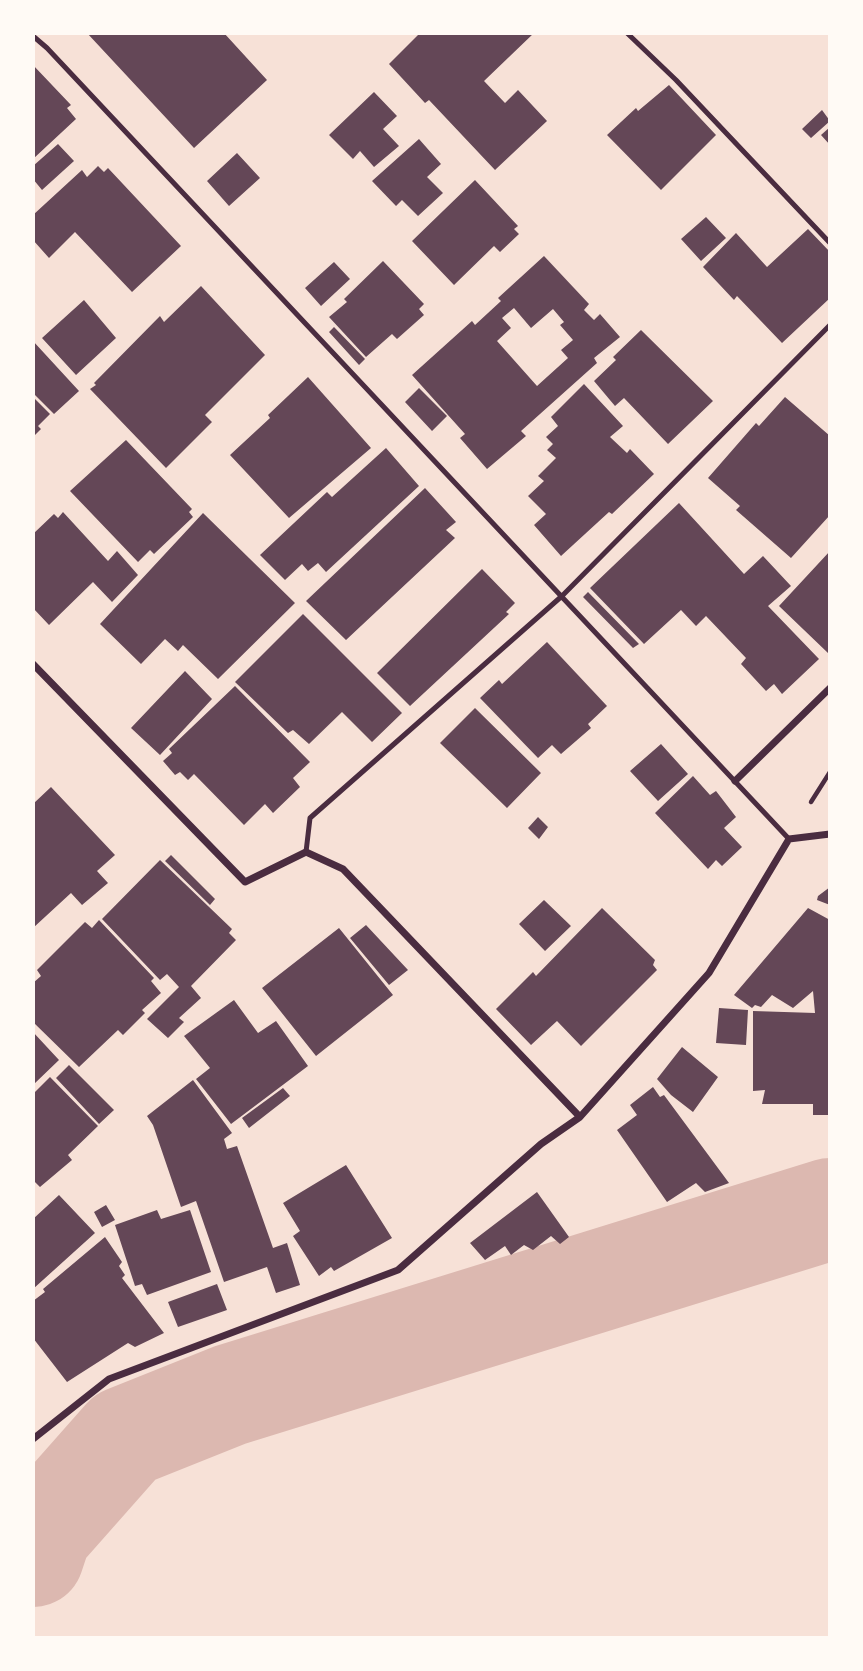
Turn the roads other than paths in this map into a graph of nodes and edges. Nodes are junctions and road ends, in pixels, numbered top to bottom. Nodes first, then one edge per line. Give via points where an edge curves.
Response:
1 (627, 33) edge
2 (33, 36) edge
3 (830, 243) edge
4 (830, 325) edge
5 (562, 596) junction
6 (33, 664) edge
7 (830, 688) edge
8 (735, 781) junction
9 (830, 834) edge
10 (789, 839) junction
11 (306, 852) junction
12 (580, 1117) junction
13 (33, 1439) edge

1 - 3 lane
2 - 5 lane
4 - 5 lane
5 - 8 lane
5 - 11 lane via 310,818
6 - 11 street via 245,882
7 - 8 street
8 - 10 lane
9 - 10 street
10 - 12 street via 709,973
11 - 12 street via 343,869
12 - 13 street via 541,1144 398,1270 109,1379

